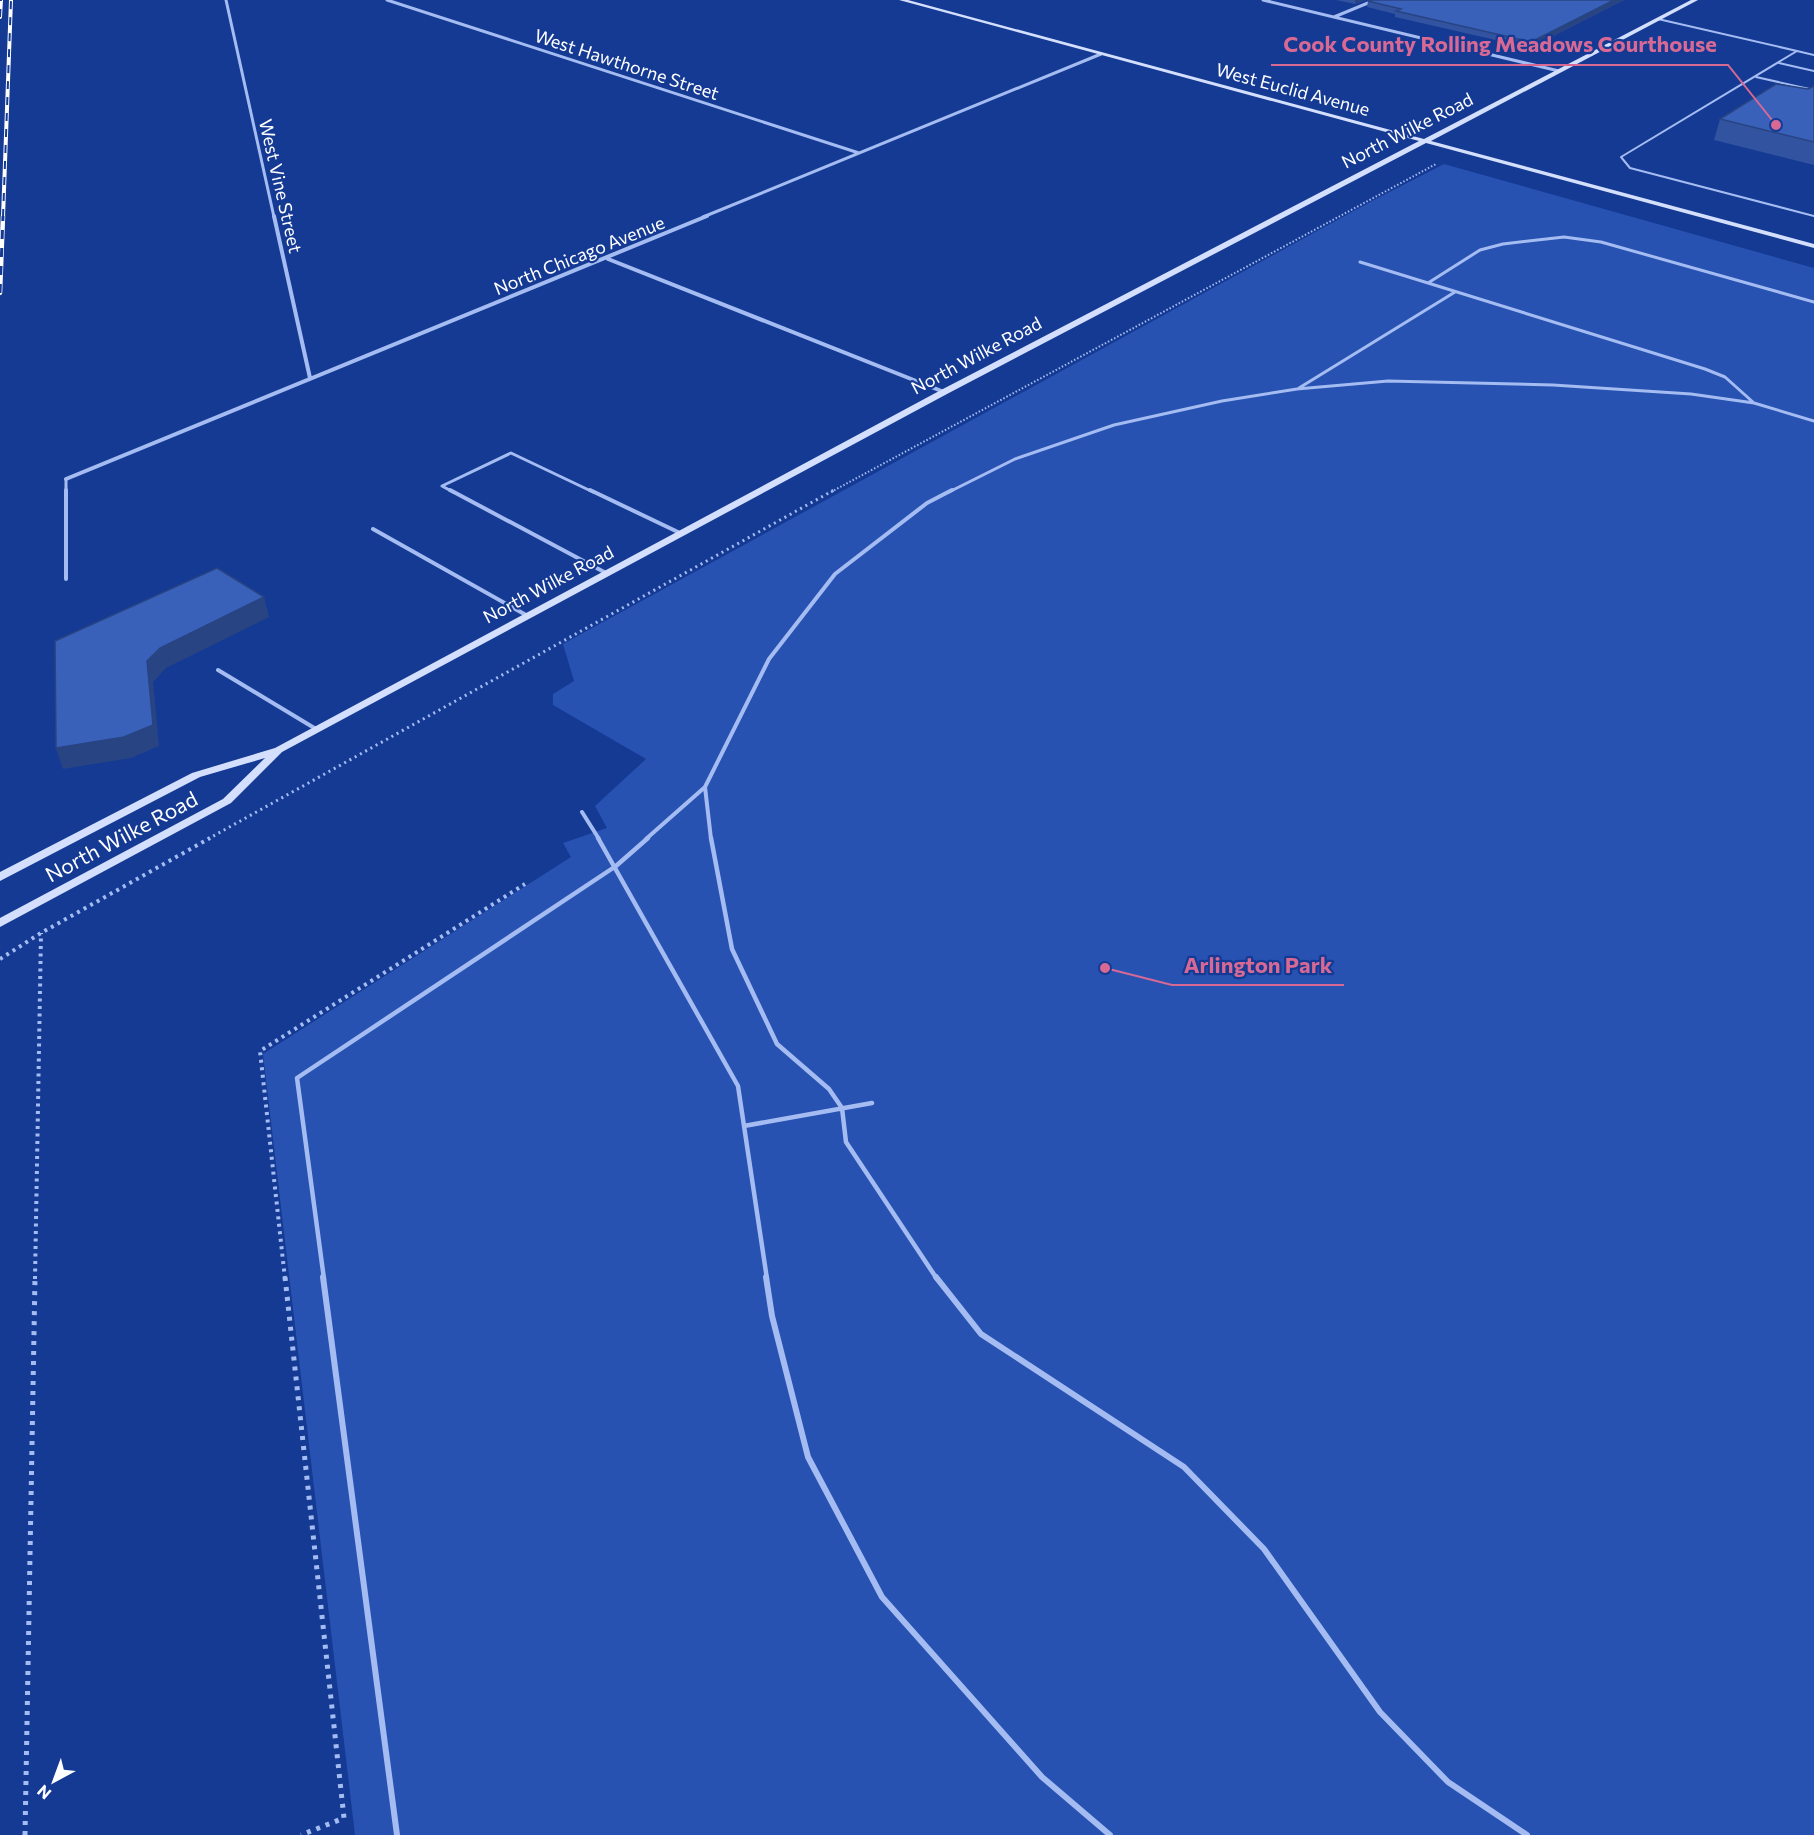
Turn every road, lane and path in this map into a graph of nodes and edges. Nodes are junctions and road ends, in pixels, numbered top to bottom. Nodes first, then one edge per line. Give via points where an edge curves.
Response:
1 (226, 0) edge
2 (387, 0) edge
3 (902, 0) edge
4 (1263, 0) edge
5 (1375, 0) edge
6 (1695, 0) edge
7 (1334, 17) junction
8 (1658, 19) junction
9 (1797, 51) junction
10 (1101, 54) junction
11 (1814, 55) edge
12 (1778, 63) junction
13 (1560, 71) junction
14 (1814, 71) edge
15 (1755, 76) junction
16 (1814, 90) edge
17 (1426, 140) junction
18 (859, 153) junction
19 (1442, 161) dead end
20 (1814, 216) edge
21 (1814, 246) edge
22 (607, 258) junction
23 (1360, 262) dead end
24 (1428, 283) junction
25 (1455, 292) junction
26 (1814, 302) edge
27 (310, 378) junction
28 (1297, 389) junction
29 (944, 392) junction
30 (1754, 403) junction
31 (1814, 421) edge
32 (66, 479) joint
33 (373, 529) dead end
34 (680, 533) junction
35 (606, 573) junction
36 (66, 579) dead end
37 (526, 615) junction
38 (218, 670) dead end
39 (316, 729) junction
40 (279, 750) junction
41 (705, 787) junction
42 (582, 812) dead end
43 (616, 866) junction
44 (0, 877) edge
45 (0, 923) edge
46 (41, 933) junction
47 (0, 959) edge
48 (872, 1103) dead end
49 (842, 1108) junction
50 (744, 1126) junction
51 (25, 1835) edge
52 (397, 1835) edge
53 (1110, 1835) edge
54 (1527, 1835) edge

1 - 27 street, West Vine Street
2 - 18 street, West Hawthorne Street
3 - 10 main road, West Euclid Avenue
4 - 7 street
5 - 7 street
6 - 8 main road, North Wilke Road
7 - 13 street
8 - 9 lane
8 - 13 main road, North Wilke Road
9 - 11 lane
9 - 12 lane
10 - 17 main road, West Euclid Avenue
10 - 18 street, North Chicago Avenue
12 - 14 lane
12 - 15 lane
13 - 17 main road, North Wilke Road
15 - 16 lane
15 - 20 lane via 1620,156 1630,168
17 - 21 main road, West Euclid Avenue
17 - 29 main road, North Wilke Road
18 - 22 street, North Chicago Avenue
19 - 46 path via 941,431
22 - 27 street, North Chicago Avenue
22 - 29 street
23 - 24 lane
24 - 25 lane
24 - 26 lane via 1480,250 1564,237 1600,242
25 - 28 lane
25 - 30 lane via 1705,369 1725,377
27 - 32 street, North Chicago Avenue
28 - 30 lane via 1388,381 1553,385 1691,394
28 - 41 lane via 1222,400 1114,425 1015,459 927,503 835,574 769,659
29 - 34 main road, North Wilke Road
30 - 31 lane
32 - 36 lane
33 - 37 lane
34 - 35 main road, North Wilke Road
34 - 35 lane via 512,453 442,486
35 - 37 main road, North Wilke Road
37 - 39 main road, North Wilke Road
38 - 39 lane
39 - 40 main road, North Wilke Road
40 - 44 main road, North Wilke Road via 196,775
40 - 45 main road, North Wilke Road via 227,801
41 - 43 lane
41 - 49 lane via 732,949 777,1044 829,1089
42 - 43 lane
43 - 50 lane via 738,1086
43 - 52 lane via 297,1078
46 - 47 path
46 - 51 path
48 - 49 lane
49 - 50 lane
49 - 54 lane via 846,1142 940,1284 981,1334 1184,1467 1264,1549 1380,1712 1448,1782
50 - 53 lane via 772,1316 808,1457 882,1597 1042,1778

